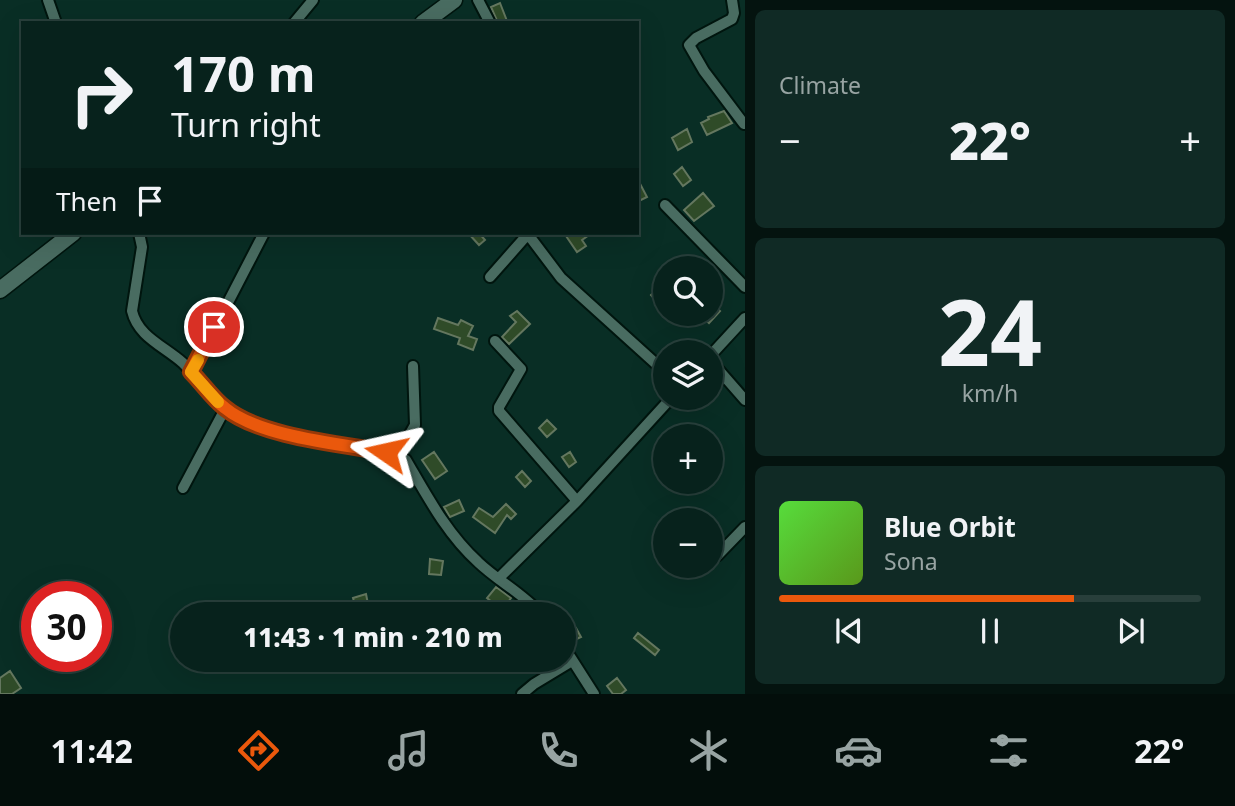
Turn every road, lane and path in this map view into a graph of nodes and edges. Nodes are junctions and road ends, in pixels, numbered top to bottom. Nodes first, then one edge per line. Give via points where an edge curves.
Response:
1 (48, 0) edge
2 (313, 0) edge
3 (454, 0) edge
4 (478, 0) edge
5 (732, 0) edge
6 (55, 21) edge
7 (296, 21) edge
8 (426, 21) edge
9 (489, 21) edge
10 (744, 124) edge
11 (665, 205) dead end
12 (70, 235) edge
13 (139, 235) edge
14 (263, 235) edge
15 (525, 235) edge
16 (529, 235) edge
17 (490, 277) dead end
18 (745, 287) edge
19 (0, 290) edge
20 (745, 318) edge
21 (495, 341) dead end
22 (723, 343) edge
23 (653, 361) edge
24 (413, 366) dead end
25 (191, 372) junction
26 (723, 374) edge
27 (745, 400) edge
28 (225, 409) junction
29 (660, 410) edge
30 (398, 455) junction
31 (183, 488) dead end
32 (577, 500) junction
33 (745, 527) edge
34 (723, 550) edge
35 (499, 578) junction
36 (529, 602) edge
37 (576, 667) edge
38 (554, 672) edge
39 (522, 694) edge
40 (594, 694) edge

1 - 6 street
2 - 7 street
3 - 8 street
4 - 9 street
5 - 10 street via 732,19 692,41 690,48
11 - 18 street
12 - 19 street
13 - 25 street via 134,321
14 - 25 street
15 - 17 street
16 - 23 street via 561,278
20 - 22 street
21 - 32 street via 521,369 499,411
24 - 30 street via 415,425
25 - 28 street
26 - 27 street
28 - 30 street via 252,424
28 - 31 street
29 - 32 street
30 - 35 street via 406,460 463,547
32 - 35 street
33 - 34 street
35 - 36 street
37 - 40 street
38 - 39 street

